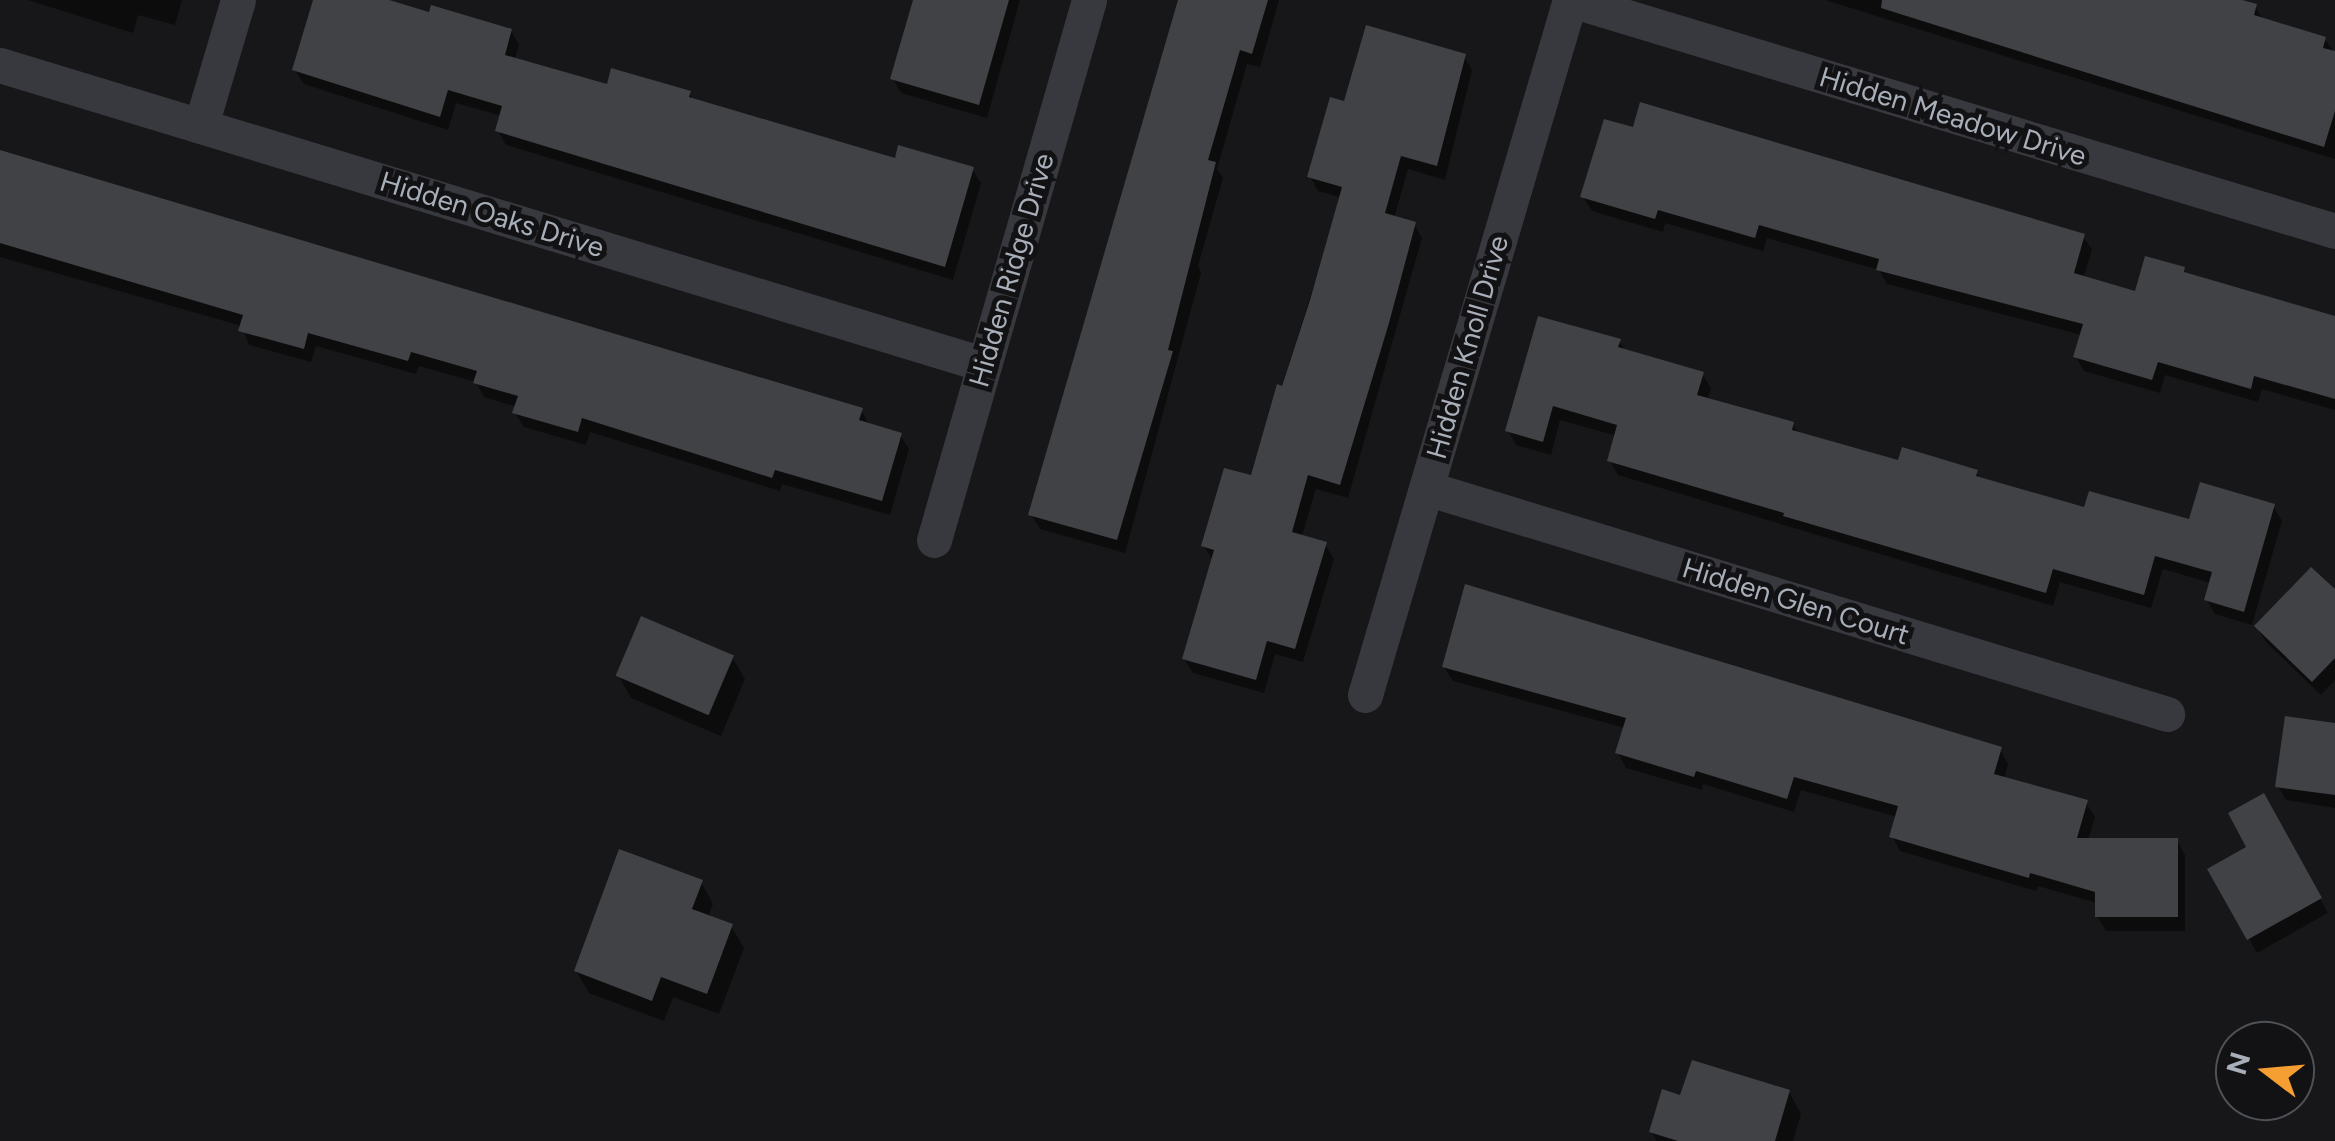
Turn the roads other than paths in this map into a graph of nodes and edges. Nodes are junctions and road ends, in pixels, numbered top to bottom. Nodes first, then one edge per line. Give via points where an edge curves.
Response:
1 (238, 0) edge
2 (1089, 0) edge
3 (1570, 0) edge
4 (0, 65) edge
5 (201, 125) junction
6 (2335, 231) edge
7 (984, 364) junction
8 (1426, 488) junction
9 (934, 540) dead end
10 (1365, 695) dead end
11 (2167, 714) dead end

1 - 5 street
2 - 7 street, Hidden Ridge Drive
3 - 6 street, Hidden Meadow Drive
3 - 8 street, Hidden Knoll Drive
4 - 5 street, Hidden Oaks Drive
5 - 7 street, Hidden Oaks Drive
7 - 9 street, Hidden Ridge Drive
8 - 10 street, Hidden Knoll Drive
8 - 11 street, Hidden Glen Court

